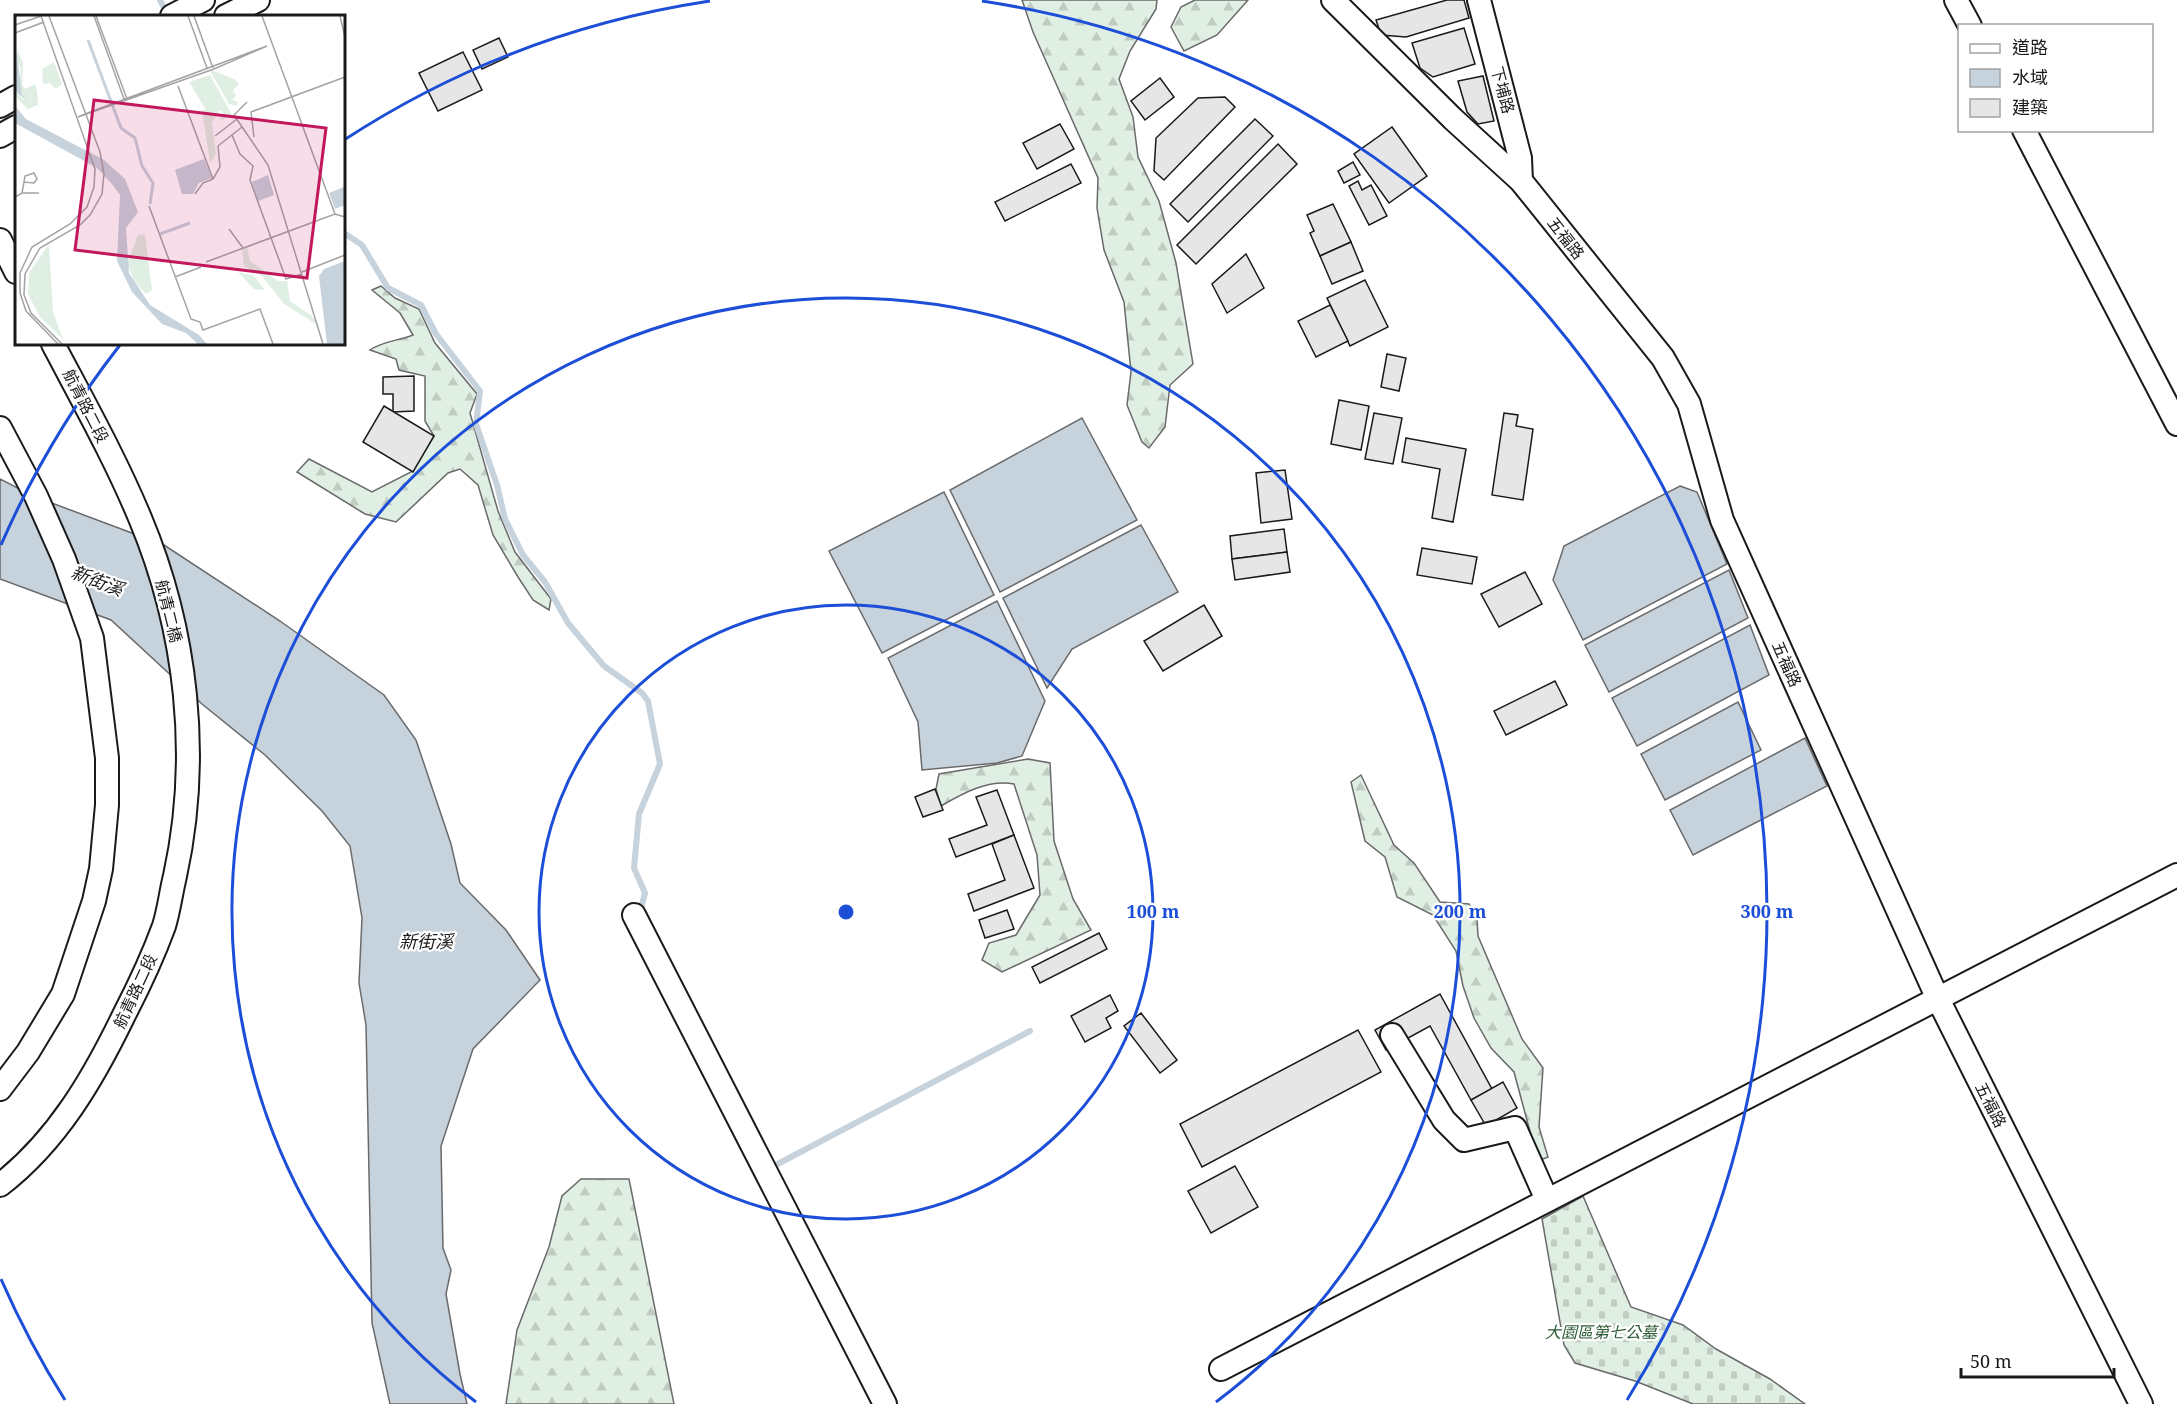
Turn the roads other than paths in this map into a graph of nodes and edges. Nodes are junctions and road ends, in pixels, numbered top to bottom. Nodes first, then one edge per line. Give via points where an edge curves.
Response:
1 (203, 0) edge
2 (258, 0) edge
3 (1333, 0) edge
4 (1479, 0) edge
5 (1956, 0) edge
6 (174, 15) edge
7 (228, 15) edge
8 (1969, 24) edge
9 (15, 98) edge
10 (0, 106) edge
11 (15, 128) edge
12 (2025, 132) edge
13 (0, 136) edge
14 (1521, 181) junction
15 (0, 240) edge
16 (15, 270) edge
17 (54, 345) edge
18 (2177, 424) edge
19 (0, 428) edge
20 (118, 469) joint
21 (190, 760) joint
22 (2177, 874) edge
23 (634, 915) dead end
24 (1937, 997) junction
25 (1392, 1035) dead end
26 (0, 1089) edge
27 (0, 1185) edge
28 (1547, 1200) junction
29 (1221, 1370) dead end
30 (885, 1404) edge
31 (2141, 1404) edge

1 - 6 street
2 - 7 street
3 - 14 street, 五福路
4 - 14 street, 下埔路 via 1520,158
5 - 8 street
9 - 10 street
11 - 13 street
12 - 18 street
14 - 24 street, 五福路 via 1663,358 1689,404 1722,520
15 - 16 street
17 - 20 street, 航青路二段
19 - 26 street via 64,559 92,638 107,758 107,805 94,901 63,994
20 - 21 street, 航青二橋 via 141,519 164,586 184,676
21 - 27 street, 航青路二段 via 180,855 164,924 134,995 99,1066 58,1129
22 - 24 street
23 - 30 street
24 - 28 street
24 - 31 street, 五福路
25 - 28 street via 1444,1120 1464,1140 1515,1128
28 - 29 street

